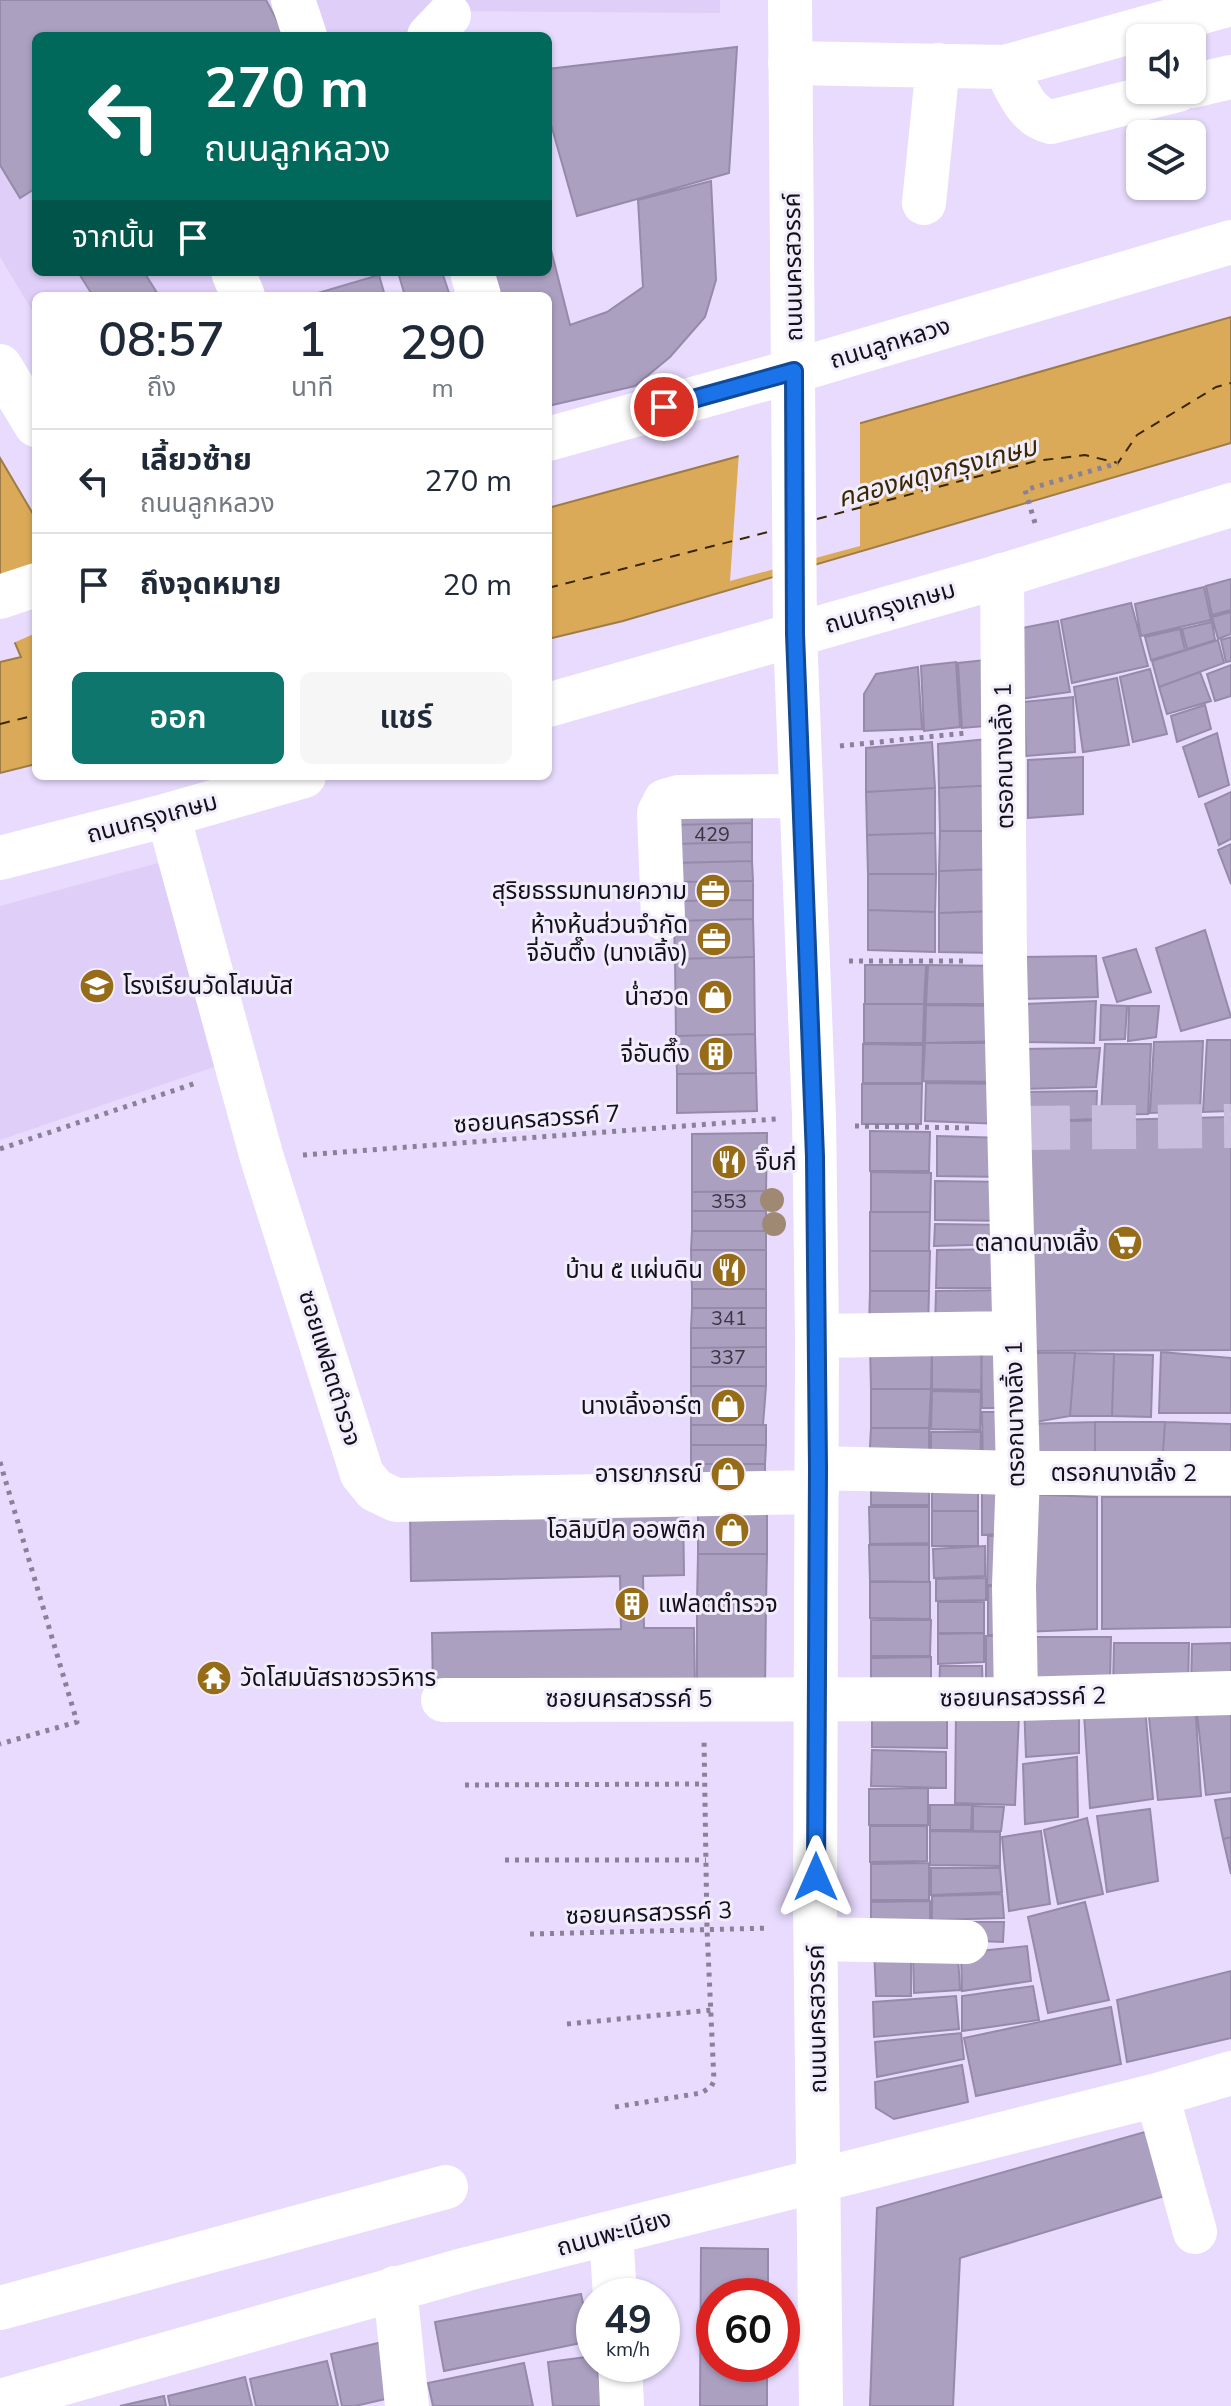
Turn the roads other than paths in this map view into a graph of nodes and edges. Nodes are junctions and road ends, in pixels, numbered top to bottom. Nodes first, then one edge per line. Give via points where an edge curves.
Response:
1 (293, 0) edge
2 (790, 0) edge
3 (1231, 4) edge
4 (304, 32) edge
5 (790, 63) junction
6 (938, 65) junction
7 (1005, 67) junction
8 (1231, 77) edge
9 (1206, 83) edge
10 (1126, 103) edge
11 (924, 203) dead end
12 (1231, 242) edge
13 (0, 366) edge
14 (794, 371) junction
15 (32, 418) edge
16 (552, 438) edge
17 (1231, 505) edge
18 (1002, 575) junction
19 (32, 586) edge
20 (0, 597) edge
21 (795, 618) junction
22 (552, 704) edge
23 (290, 780) edge
24 (801, 796) junction
25 (168, 815) junction
26 (0, 858) edge
27 (663, 918) dead end
28 (1013, 1333) junction
29 (817, 1336) junction
30 (1018, 1473) junction
31 (1231, 1473) edge
32 (817, 1480) junction
33 (1231, 1693) edge
34 (816, 1698) junction
35 (1016, 1699) junction
36 (443, 1700) dead end
37 (817, 1939) junction
38 (966, 1942) dead end
39 (1231, 2073) edge
40 (1157, 2095) junction
41 (819, 2179) junction
42 (446, 2187) dead end
43 (1195, 2232) dead end
44 (611, 2233) junction
45 (614, 2278) edge
46 (395, 2288) junction
47 (0, 2308) edge
48 (621, 2382) edge
49 (0, 2401) edge
50 (407, 2406) edge
51 (622, 2406) edge
52 (821, 2406) edge

1 - 4 street
2 - 5 street, ถนนนครสวรรค์
3 - 7 street
5 - 6 street
5 - 14 street, ถนนนครสวรรค์
6 - 7 street
6 - 11 street
7 - 10 street via 1039,119 1051,122
8 - 9 street
12 - 14 street, ถนนลูกหลวง
13 - 15 street
14 - 16 street, ถนนลูกหลวง
14 - 21 street, ถนนนครสวรรค์
17 - 18 street, ถนนกรุงเกษม
18 - 21 street, ถนนกรุงเกษม
18 - 28 street, ตรอกนางเลิ้ง 1 via 1005,962 1018,1128
19 - 20 street
21 - 22 street, ถนนกรุงเกษม
21 - 24 street, ถนนนครสวรรค์
23 - 25 street, ถนนกรุงเกษม
24 - 27 street via 665,801 659,813
24 - 29 street, ถนนนครสวรรค์
25 - 26 street, ถนนกรุงเกษม
25 - 32 street, ซอยแฟลตตำรวจ via 262,1158 362,1474 375,1490 396,1500
28 - 29 street
28 - 30 street, ตรอกนางเลิ้ง 1
29 - 32 street, ถนนนครสวรรค์
30 - 31 street, ตรอกนางเลิ้ง 2
30 - 32 street, ซอยแฟลตตำรวจ
30 - 35 street, ตรอกนางเลิ้ง 1
32 - 34 street, ถนนนครสวรรค์
33 - 35 street, ซอยนครสวรรค์ 2
34 - 35 street, ซอยนครสวรรค์ 2
34 - 36 street, ซอยนครสวรรค์ 5
34 - 37 street, ถนนนครสวรรค์
37 - 38 street
37 - 41 street, ถนนนครสวรรค์
39 - 40 street, ถนนพะเนียง
40 - 41 street, ถนนพะเนียง
40 - 43 street
41 - 44 street, ถนนพะเนียง
41 - 52 street, ถนนนครสวรรค์
42 - 47 street
44 - 45 street
44 - 46 street, ถนนพะเนียง
46 - 49 street, ถนนพะเนียง
46 - 50 street
48 - 51 street

